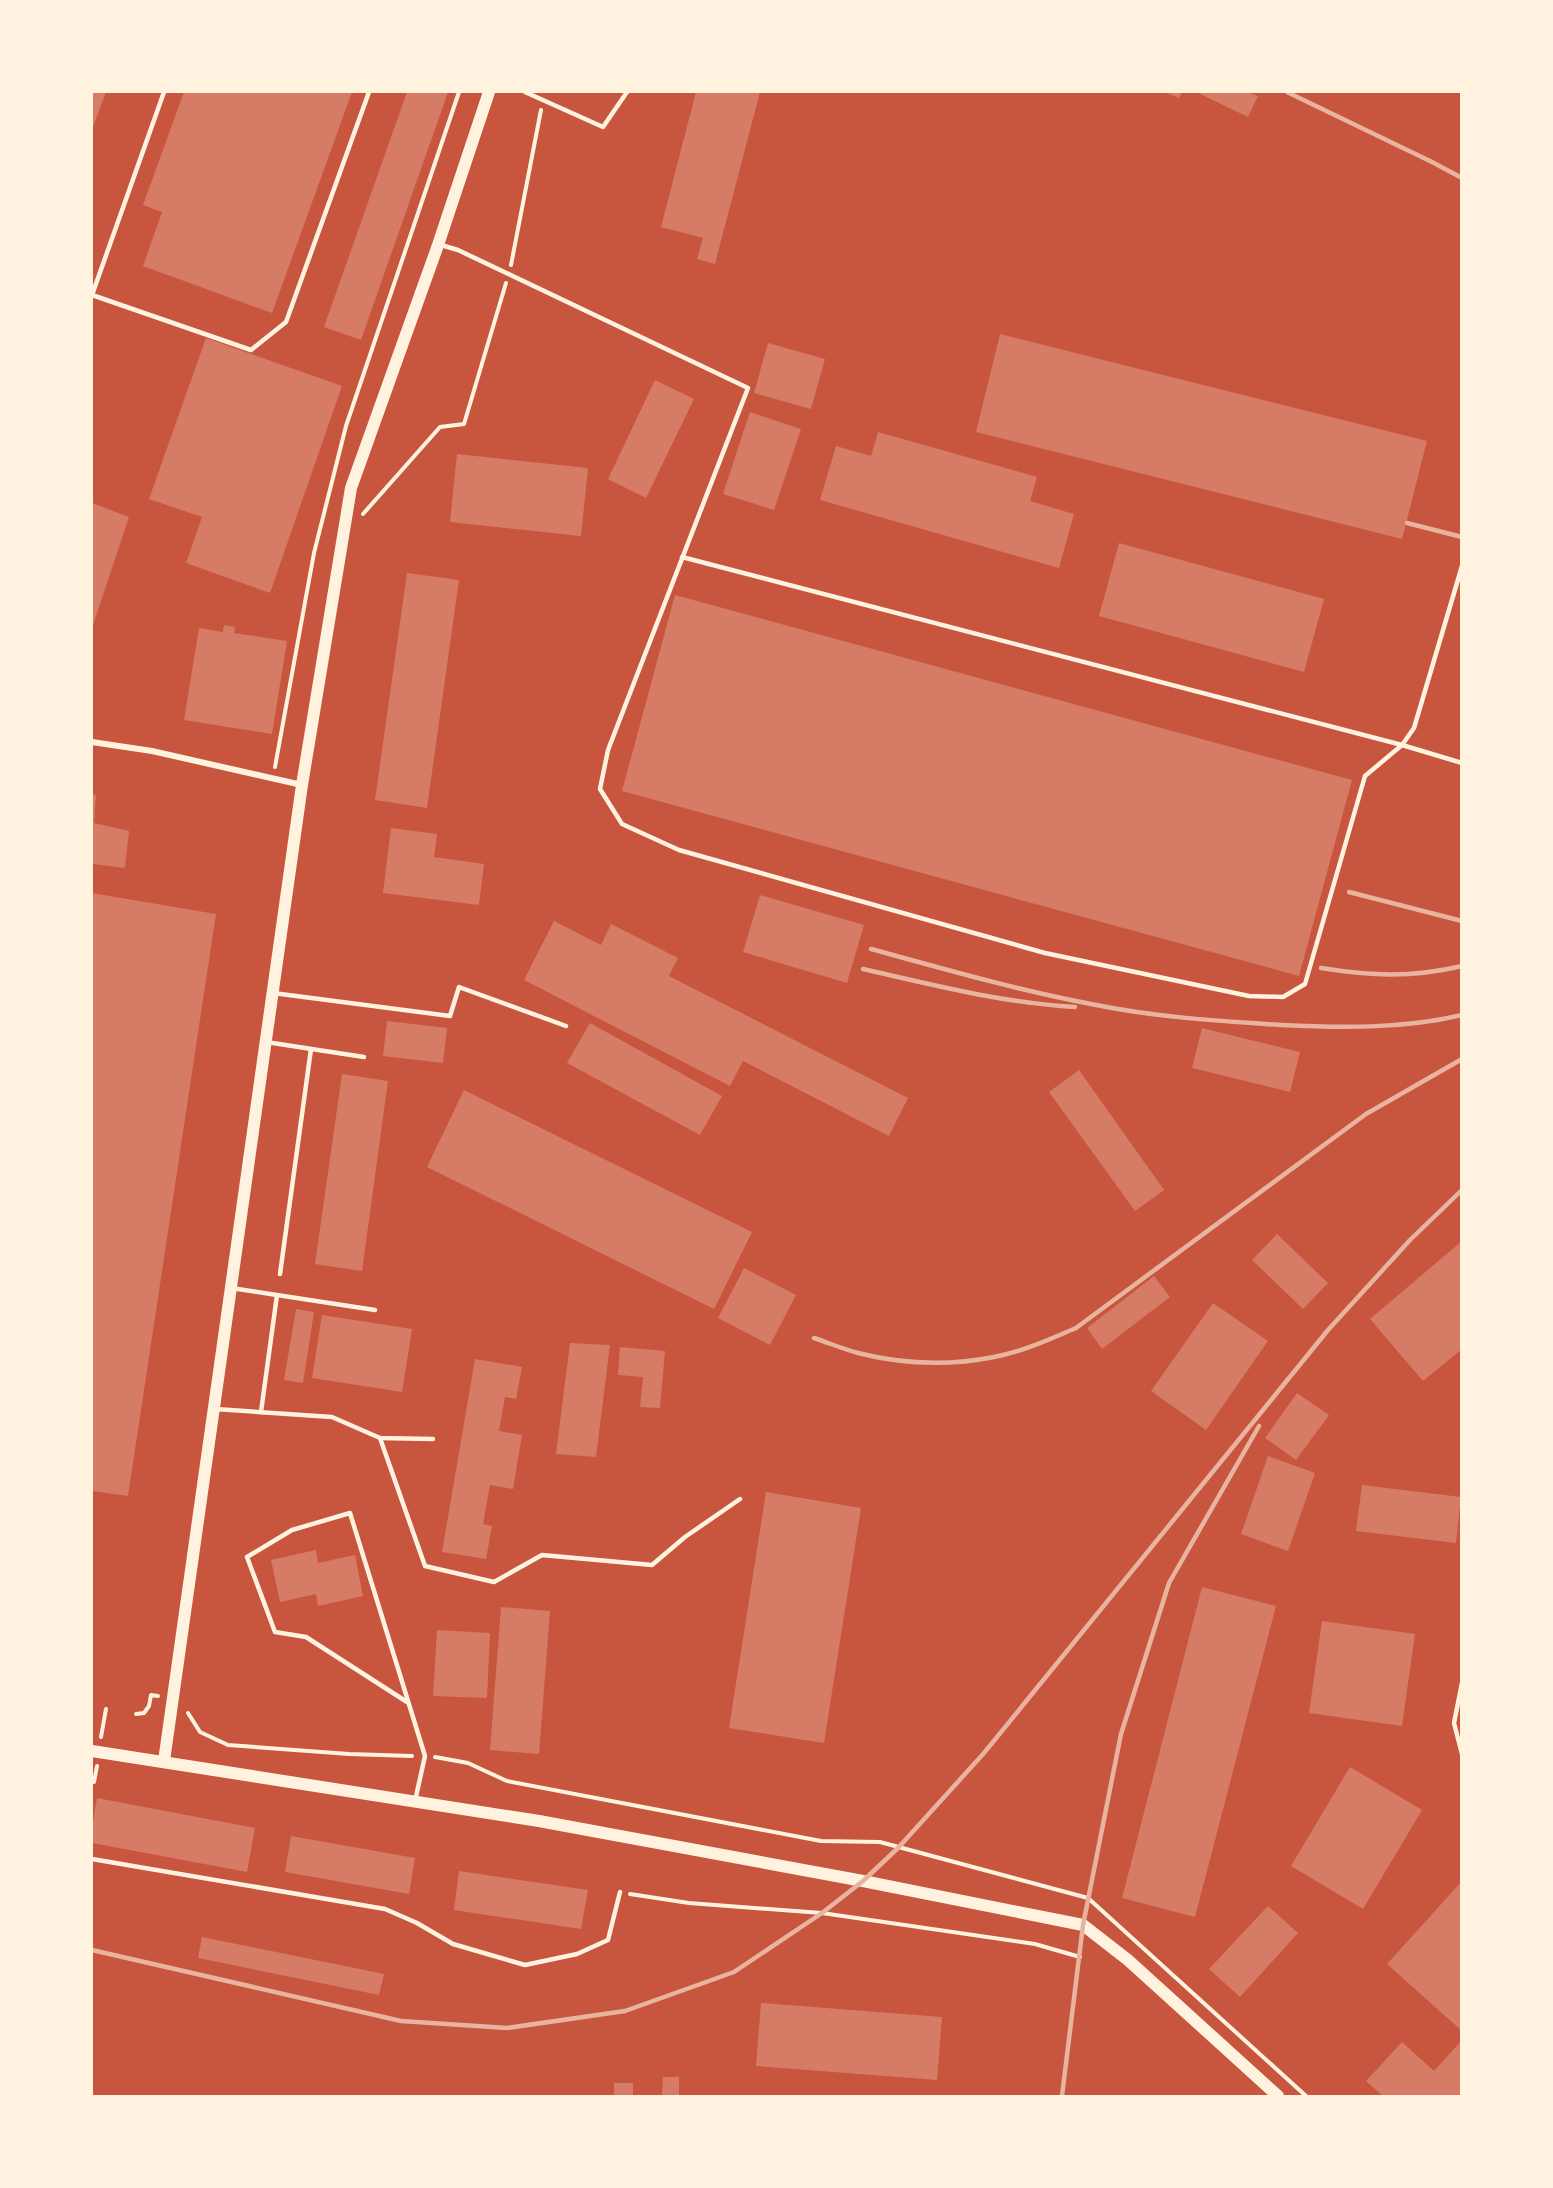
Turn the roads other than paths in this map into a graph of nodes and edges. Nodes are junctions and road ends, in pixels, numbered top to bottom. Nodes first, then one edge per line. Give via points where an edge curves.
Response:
1 (164, 92) edge
2 (369, 92) edge
3 (489, 92) edge
4 (525, 92) edge
5 (627, 92) edge
6 (438, 245) junction
7 (92, 296) edge
8 (682, 558) junction
9 (1461, 566) edge
10 (92, 742) edge
11 (1402, 745) junction
12 (1461, 763) edge
13 (302, 785) junction
14 (273, 993) junction
15 (566, 1026) dead end
16 (266, 1042) junction
17 (310, 1049) junction
18 (364, 1057) dead end
19 (280, 1274) dead end
20 (231, 1288) junction
21 (277, 1295) junction
22 (375, 1310) dead end
23 (214, 1409) junction
24 (261, 1412) junction
25 (380, 1438) junction
26 (433, 1439) dead end
27 (740, 1499) dead end
28 (1461, 1683) edge
29 (407, 1702) junction
30 (92, 1751) edge
31 (1461, 1754) edge
32 (164, 1761) junction
33 (415, 1801) junction
34 (92, 1858) edge
35 (620, 1892) road end
36 (1278, 2097) edge

1 - 7 lane
2 - 7 lane via 286,322 251,350
3 - 6 main road
4 - 5 lane via 603,127
6 - 8 lane via 458,250 748,388
6 - 13 main road via 351,488
8 - 11 lane
8 - 11 lane via 608,750 600,789 622,824 679,849 1045,953 1249,996 1283,997 1305,984 1365,776
9 - 11 lane via 1414,728
10 - 13 street via 152,751
11 - 12 lane
13 - 14 main road
14 - 15 lane via 450,1016 459,987
14 - 16 main road
16 - 17 lane
16 - 20 main road
17 - 18 lane
17 - 19 lane
20 - 21 lane
20 - 23 main road
21 - 22 lane
21 - 24 lane
23 - 24 lane
23 - 32 main road
24 - 25 lane via 332,1417
25 - 26 lane
25 - 27 lane via 425,1566 494,1582 542,1555 652,1565
28 - 31 lane via 1454,1723
29 - 29 lane via 306,1636 275,1632 247,1557 292,1530 350,1513
29 - 33 lane via 425,1756
30 - 32 main road
32 - 33 main road
33 - 36 main road via 852,1879 1083,1925 1128,1960
34 - 35 lane via 385,1909 453,1944 525,1965 577,1954 608,1940

